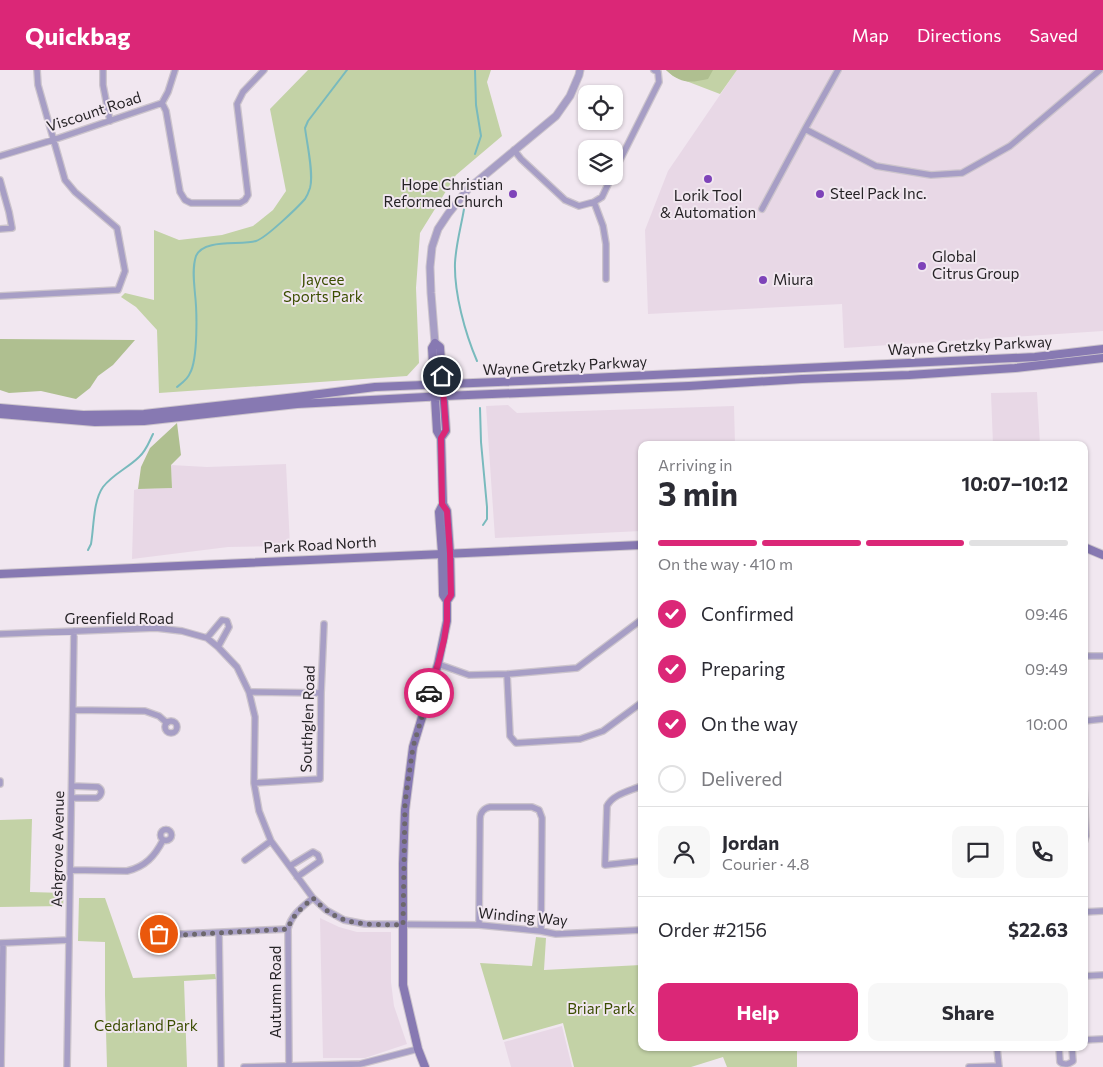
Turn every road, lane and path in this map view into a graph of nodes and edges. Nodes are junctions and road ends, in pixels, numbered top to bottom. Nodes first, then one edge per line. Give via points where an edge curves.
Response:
1 (37, 70) edge
2 (103, 70) edge
3 (175, 70) edge
4 (264, 70) edge
5 (580, 70) edge
6 (654, 70) edge
7 (838, 70) edge
8 (1100, 70) edge
9 (162, 103) junction
10 (110, 121) junction
11 (805, 129) junction
12 (53, 140) junction
13 (514, 150) junction
14 (623, 154) edge
15 (0, 156) edge
16 (0, 180) edge
17 (608, 185) edge
18 (594, 202) junction
19 (762, 209) dead end
20 (0, 229) edge
21 (606, 279) dead end
22 (0, 296) edge
23 (435, 342) junction
24 (1103, 349) edge
25 (1103, 358) edge
26 (434, 385) junction
27 (443, 385) junction
28 (444, 396) junction
29 (434, 397) junction
30 (0, 408) edge
31 (0, 414) edge
32 (441, 438) junction
33 (638, 544) edge
34 (1088, 549) edge
35 (446, 553) junction
36 (1103, 555) edge
37 (0, 574) edge
38 (638, 623) edge
39 (324, 624) dead end
40 (74, 632) junction
41 (11, 633) junction
42 (0, 634) edge
43 (0, 638) edge
44 (207, 638) junction
45 (218, 647) junction
46 (1088, 656) edge
47 (1103, 656) edge
48 (438, 664) junction
49 (507, 674) junction
50 (249, 692) junction
51 (321, 693) junction
52 (638, 705) edge
53 (73, 710) junction
54 (1103, 719) edge
55 (1088, 720) edge
56 (167, 723) dead end
57 (254, 783) junction
58 (72, 786) junction
59 (638, 787) edge
60 (72, 798) junction
61 (164, 840) dead end
62 (271, 841) junction
63 (245, 860) dead end
64 (638, 861) edge
65 (290, 866) junction
66 (70, 870) junction
67 (297, 877) junction
68 (313, 898) junction
69 (1088, 912) edge
70 (1103, 912) edge
71 (403, 925) junction
72 (479, 925) junction
73 (288, 929) junction
74 (638, 930) edge
75 (542, 931) junction
76 (219, 933) junction
77 (161, 935) dead end
78 (69, 940) junction
79 (2, 943) edge
80 (1103, 975) edge
81 (1088, 976) edge
82 (1103, 1039) edge
83 (1088, 1040) edge
84 (418, 1049) junction
85 (997, 1051) edge
86 (1059, 1051) edge
87 (1072, 1051) edge
88 (289, 1066) edge
89 (361, 1066) edge
90 (999, 1066) edge
91 (1, 1067) edge
92 (67, 1067) edge
93 (221, 1067) edge
94 (244, 1067) edge
95 (425, 1067) edge
96 (969, 1067) edge

1 - 12 street
2 - 10 street via 102,85
3 - 9 street, Viscount Road
4 - 9 street via 243,92 237,104 248,195 240,203 191,203 185,200 180,192
5 - 13 street via 570,96 556,116
6 - 14 street via 658,72 659,82
7 - 11 street
8 - 11 street via 1010,146 962,173 931,176 876,166
9 - 10 street, Viscount Road
10 - 12 street, Viscount Road
11 - 19 street
12 - 15 street, Viscount Road
12 - 22 street via 66,180 75,192 117,228 125,271 118,290
13 - 18 street via 565,200 579,206
13 - 23 street via 468,188 438,229 430,267
16 - 20 street via 12,228
17 - 18 street via 602,197
18 - 21 street via 606,244
23 - 26 main road via 432,348
23 - 27 main road via 440,347
24 - 27 main road, Wayne Gretzky Parkway via 1035,357
25 - 28 main road, Wayne Gretzky Parkway via 909,375
26 - 27 main road, Wayne Gretzky Parkway
26 - 29 main road
26 - 30 main road, Wayne Gretzky Parkway via 375,387 144,414 83,415
27 - 28 main road
28 - 29 main road, Wayne Gretzky Parkway
28 - 32 main road via 446,430
29 - 31 main road, Wayne Gretzky Parkway via 298,404 144,421 96,422
29 - 32 main road via 436,431
32 - 35 main road via 442,504 439,512
33 - 35 main road, Park Road North
34 - 36 main road
35 - 37 main road, Park Road North
35 - 48 main road via 443,595 447,601 447,621
38 - 49 street via 577,668
39 - 51 street, Southglen Road
40 - 41 street, Greenfield Road
40 - 44 street, Greenfield Road via 156,628
40 - 53 street, Ashgrove Avenue
41 - 42 street
41 - 43 street, Greenfield Road
44 - 45 street, Greenfield Road
44 - 45 street via 222,620 228,622 230,627
45 - 50 street, Greenfield Road via 237,667
46 - 47 street
48 - 49 street via 469,675
48 - 71 main road via 413,747 405,803
49 - 52 street via 510,736 516,743 580,739 603,730
50 - 51 street
50 - 57 street, Greenfield Road via 255,717
51 - 57 street, Southglen Road via 320,780
53 - 56 street via 145,711
53 - 58 street, Ashgrove Avenue
54 - 55 street
57 - 62 street, Greenfield Road via 259,811
58 - 60 street, Ashgrove Avenue
58 - 60 street via 98,787 101,792 97,798
59 - 64 street via 614,797 607,806 606,865
60 - 66 street, Ashgrove Avenue
61 - 66 street via 150,860 133,870
62 - 63 street
62 - 65 street, Greenfield Road
65 - 67 street, Greenfield Road
65 - 67 street via 313,852 318,855 320,862
66 - 78 street, Ashgrove Avenue
67 - 68 street, Greenfield Road
68 - 71 street, Greenfield Road via 344,920
68 - 73 street, Autumn Road via 296,913
69 - 70 street
71 - 72 street, Winding Way
71 - 84 main road via 404,986
72 - 75 street, Winding Way
72 - 75 street via 482,813 490,806 532,807 539,810 542,818
73 - 76 street
73 - 88 street, Autumn Road
74 - 75 street, Winding Way via 566,934
76 - 77 street
76 - 93 street
78 - 79 street
78 - 92 street, Ashgrove Avenue
79 - 91 street
80 - 81 street
82 - 83 street
84 - 89 street
84 - 95 main road
85 - 90 street
86 - 87 street via 1063,1064 1070,1064 1073,1060
88 - 89 street
88 - 94 street
90 - 96 street

